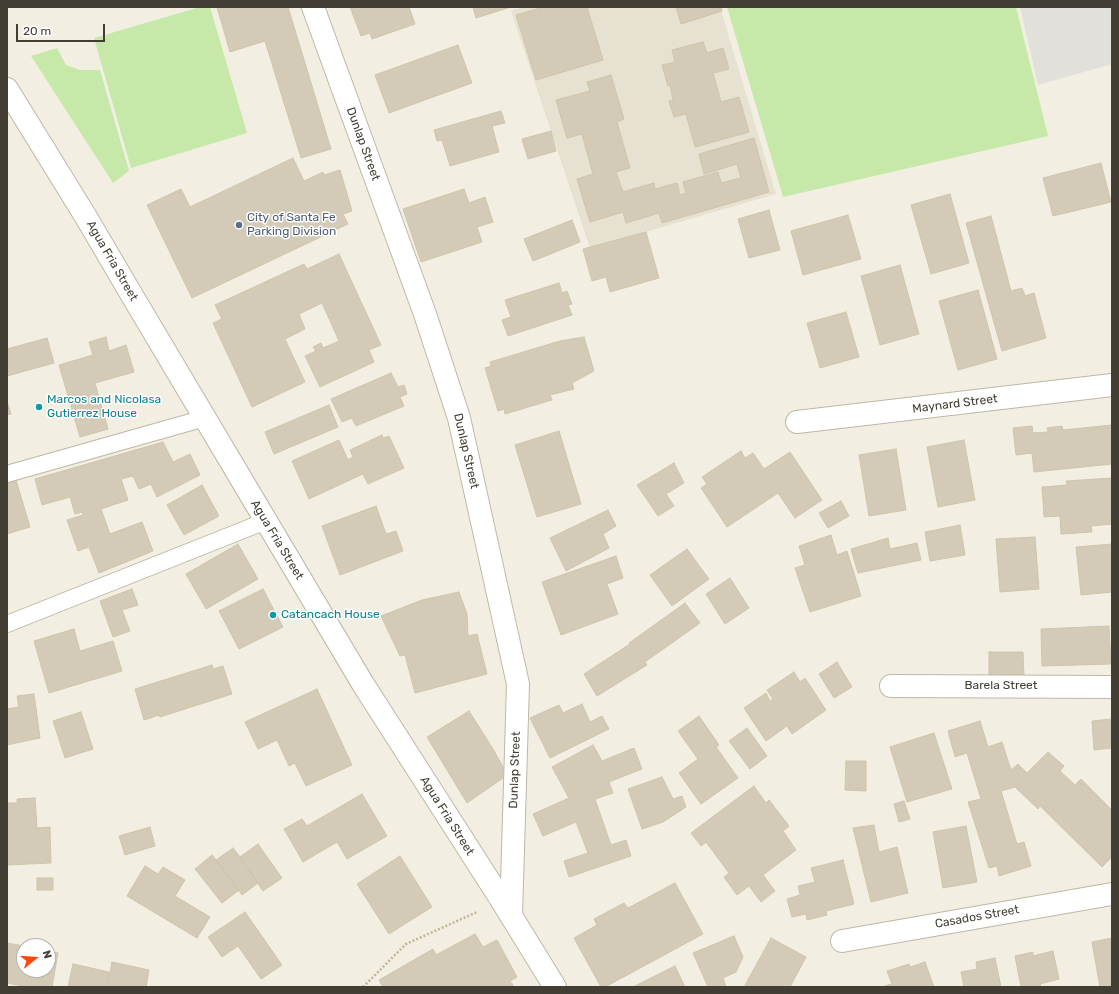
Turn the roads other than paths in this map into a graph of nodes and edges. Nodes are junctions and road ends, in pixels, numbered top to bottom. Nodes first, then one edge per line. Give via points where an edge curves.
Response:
1 (313, 7) edge
2 (7, 89) edge
3 (1112, 385) edge
4 (205, 418) junction
5 (797, 422) dead end
6 (7, 474) edge
7 (266, 521) junction
8 (7, 624) edge
9 (891, 686) dead end
10 (1112, 687) edge
11 (1112, 894) edge
12 (511, 916) junction
13 (842, 941) dead end
14 (555, 987) edge

1 - 12 street, Dunlap Street via 425,314 459,418 518,684
2 - 4 street, Agua Fria Street
3 - 5 street, Maynard Street
4 - 6 lane
4 - 7 street, Agua Fria Street
7 - 8 lane
7 - 12 street, Agua Fria Street via 363,684
9 - 10 street, Barela Street
11 - 13 street, Casados Street
12 - 14 street, Agua Fria Street

